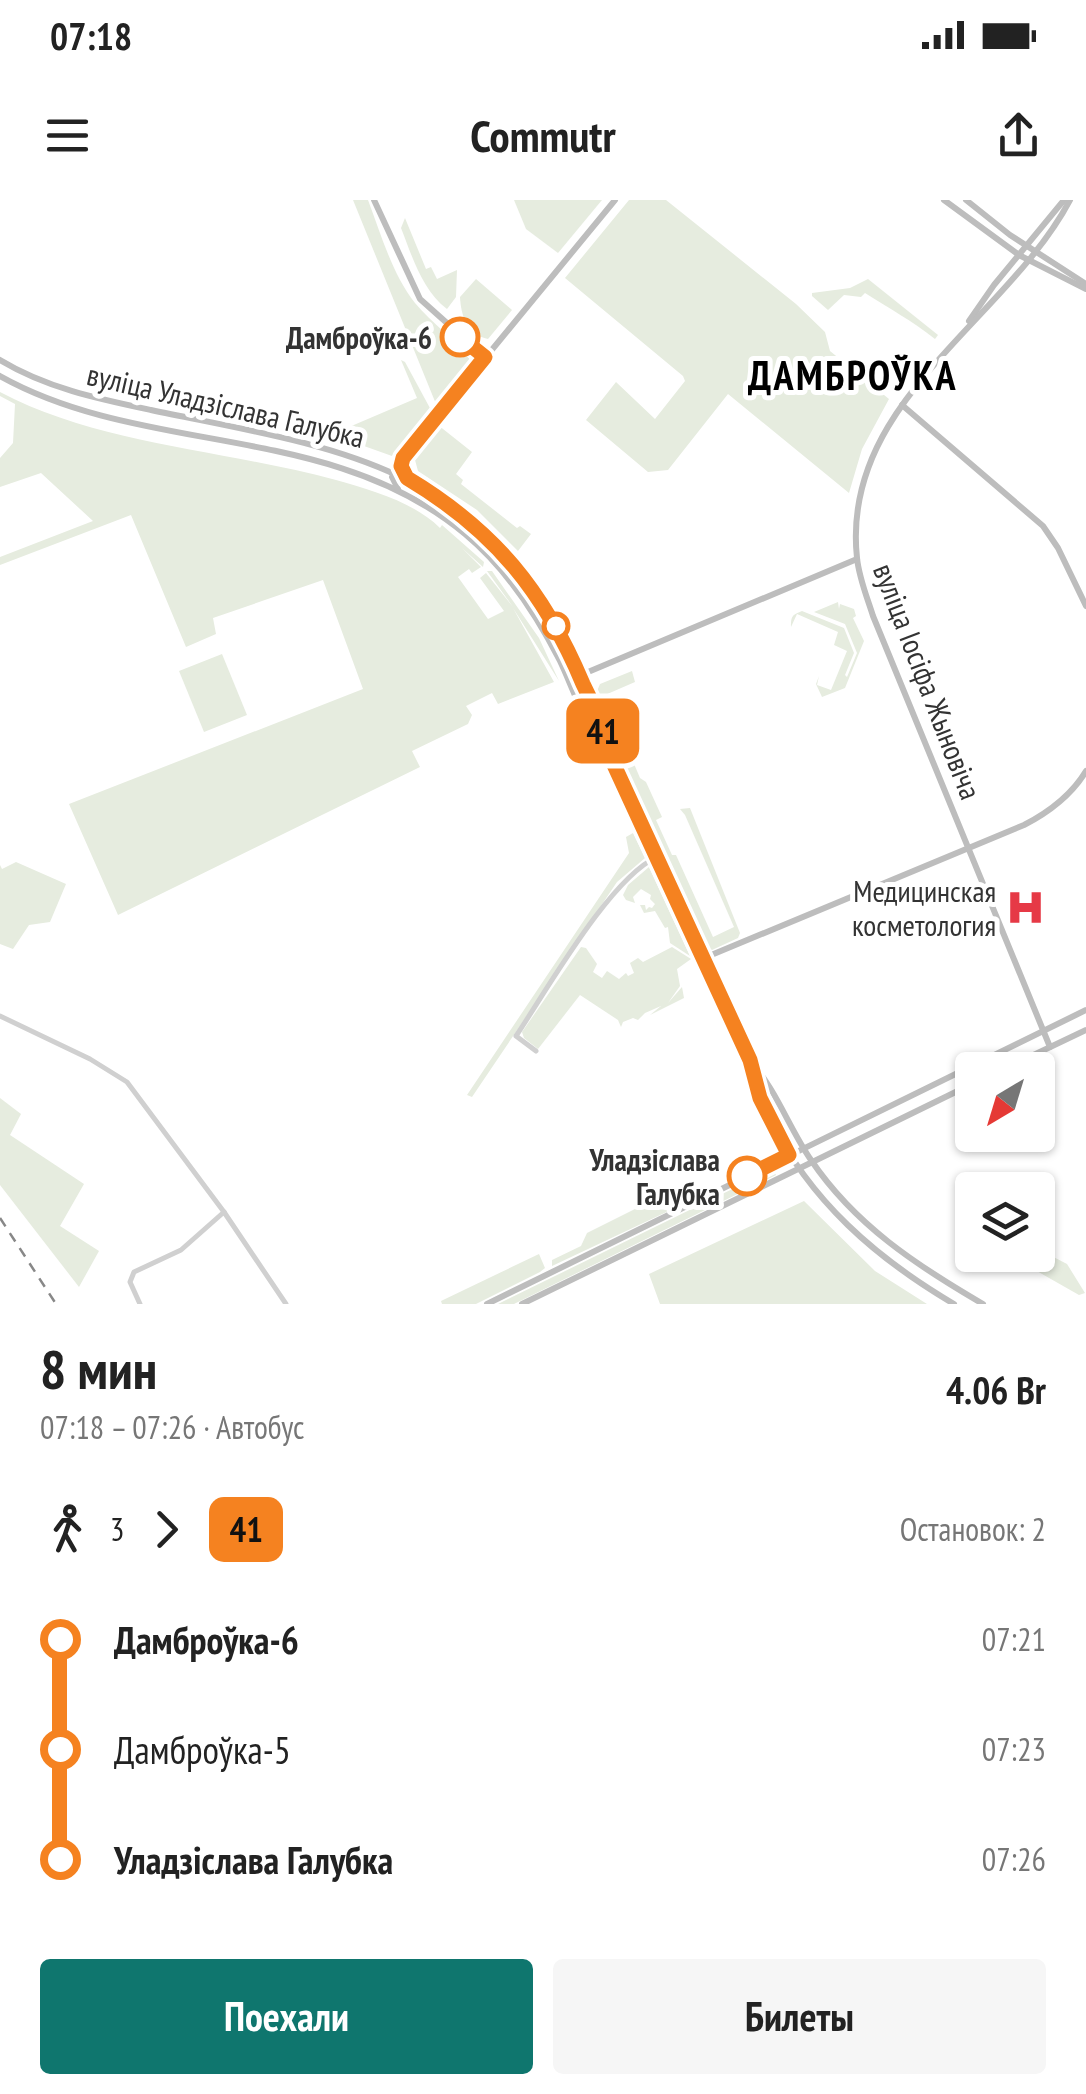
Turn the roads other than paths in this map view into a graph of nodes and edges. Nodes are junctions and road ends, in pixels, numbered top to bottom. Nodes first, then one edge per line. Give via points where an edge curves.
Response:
1 (374, 200) edge
2 (616, 200) edge
3 (944, 200) edge
4 (966, 200) edge
5 (1067, 200) edge
6 (1026, 246) junction
7 (1035, 252) junction
8 (1019, 255) junction
9 (1028, 261) junction
10 (1086, 286) edge
11 (954, 342) junction
12 (485, 357) junction
13 (0, 360) edge
14 (0, 376) edge
15 (902, 405) junction
16 (402, 461) junction
17 (394, 474) junction
18 (407, 478) junction
19 (380, 481) junction
20 (399, 490) junction
21 (857, 559) junction
22 (1086, 606) edge
23 (580, 675) junction
24 (569, 680) junction
25 (603, 741) junction
26 (1086, 771) edge
27 (968, 846) junction
28 (658, 857) junction
29 (704, 958) junction
30 (1086, 1010) edge
31 (0, 1016) edge
32 (1043, 1030) junction
33 (1086, 1030) edge
34 (1050, 1047) junction
35 (536, 1051) dead end
36 (1040, 1052) edge
37 (750, 1060) junction
38 (955, 1092) edge
39 (803, 1148) junction
40 (789, 1155) junction
41 (813, 1163) junction
42 (799, 1170) junction
43 (224, 1212) junction
44 (140, 1304) edge
45 (286, 1304) edge
46 (486, 1304) edge
47 (522, 1304) edge
48 (954, 1304) edge
49 (982, 1304) edge

1 - 12 main road via 420,299
2 - 12 main road
3 - 8 main road
4 - 6 main road
5 - 6 main road, вуліца Іосіфа Жыновіча
5 - 7 main road, вуліца Іосіфа Жыновіча
6 - 7 main road
6 - 8 main road, вуліца Іосіфа Жыновіча
7 - 9 main road, вуліца Іосіфа Жыновіча
7 - 10 main road
8 - 9 main road
8 - 11 main road, вуліца Іосіфа Жыновіча
9 - 10 main road
9 - 11 main road, вуліца Іосіфа Жыновіча
11 - 15 main road, вуліца Іосіфа Жыновіча
12 - 16 main road
13 - 17 main road, вуліца Уладзіслава Галубка via 76,392 334,450
14 - 19 main road, вуліца Уладзіслава Галубка via 83,409
15 - 21 main road, вуліца Іосіфа Жыновіча via 864,484
15 - 22 main road via 1043,526
16 - 17 main road
16 - 18 main road
17 - 18 main road, вуліца Уладзіслава Галубка
17 - 19 main road
17 - 20 main road
18 - 23 main road, вуліца Уладзіслава Галубка via 461,512 513,564 552,618
19 - 20 main road, вуліца Уладзіслава Галубка
20 - 24 main road, вуліца Уладзіслава Галубка via 494,562 528,605
21 - 23 main road
21 - 27 main road, вуліца Іосіфа Жыновіча via 873,616
23 - 24 main road
23 - 25 main road, вуліца Уладзіслава Галубка
24 - 25 main road, вуліца Уладзіслава Галубка
25 - 28 main road, вуліца Уладзіслава Галубка
26 - 27 main road via 1043,815
27 - 29 main road
27 - 32 main road, вуліца Іосіфа Жыновіча
28 - 29 main road, вуліца Уладзіслава Галубка
28 - 35 street via 614,893 516,1036
29 - 37 main road, вуліца Уладзіслава Галубка
30 - 32 main road
31 - 43 street via 128,1082
32 - 34 main road, вуліца Іосіфа Жыновіча
32 - 39 main road
33 - 34 main road
34 - 36 main road
37 - 39 main road, вуліца Уладзіслава Галубка
37 - 40 main road, вуліца Уладзіслава Галубка via 760,1098
38 - 41 main road
39 - 40 main road
39 - 41 main road, вуліца Уладзіслава Галубка
40 - 42 main road, вуліца Уладзіслава Галубка
40 - 46 main road
41 - 42 main road
41 - 49 main road, вуліца Уладзіслава Галубка via 882,1238
42 - 47 main road
42 - 48 main road, вуліца Уладзіслава Галубка via 864,1241
43 - 44 street via 180,1250 134,1272 130,1282
43 - 45 street

